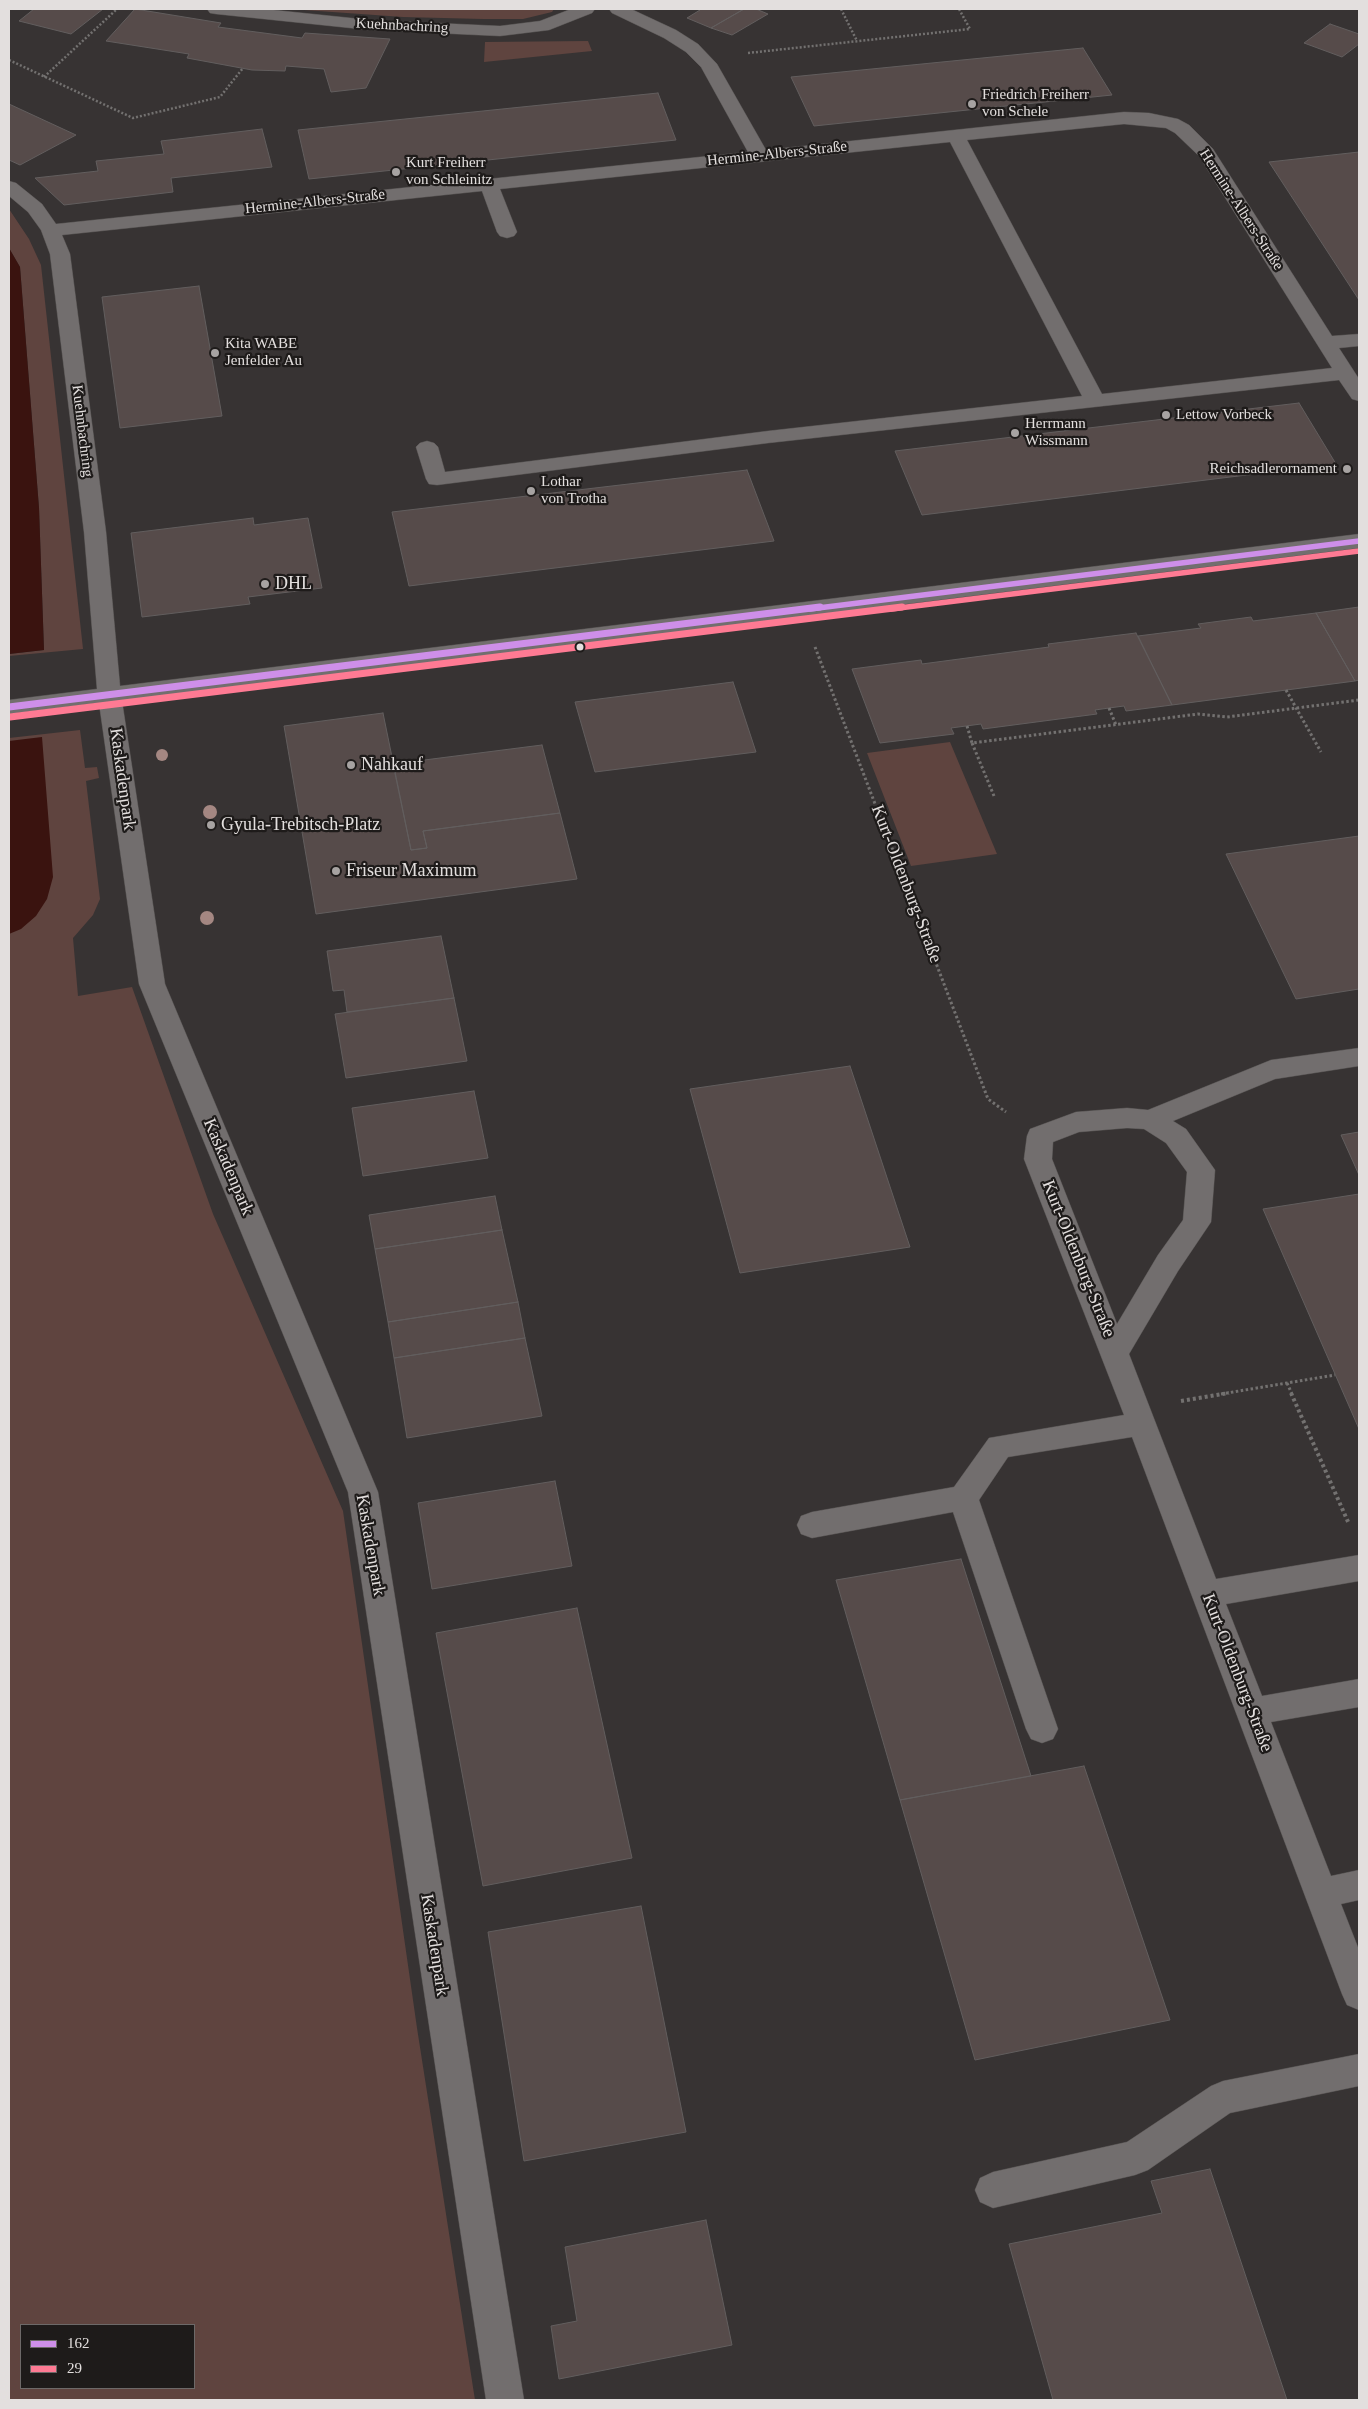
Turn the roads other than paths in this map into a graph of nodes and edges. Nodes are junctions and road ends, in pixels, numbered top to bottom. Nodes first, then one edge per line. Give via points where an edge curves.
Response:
1 (216, 9) edge
2 (586, 9) edge
3 (618, 9) edge
4 (956, 136) junction
5 (760, 156) junction
6 (489, 184) junction
7 (9, 187) edge
8 (52, 230) junction
9 (507, 232) dead end
10 (1359, 340) edge
11 (1326, 343) junction
12 (1345, 373) junction
13 (1359, 395) edge
14 (1096, 400) junction
15 (428, 447) dead end
16 (1359, 541) edge
17 (110, 694) junction
18 (9, 707) edge
19 (1359, 1058) edge
20 (1150, 1120) junction
21 (1114, 1353) junction
22 (1139, 1417) junction
23 (963, 1498) junction
24 (812, 1525) dead end
25 (1359, 1568) edge
26 (1207, 1594) junction
27 (1359, 1692) edge
28 (1252, 1712) junction
29 (1042, 1729) dead end
30 (1359, 1886) edge
31 (1321, 1893) junction
32 (1359, 1994) edge
33 (1359, 2070) edge
34 (993, 2190) dead end
35 (506, 2400) edge

1 - 2 street, Kuehnbachring via 370,26 500,31 543,26
3 - 5 street via 670,34 702,58 730,100
4 - 5 street, Hermine-Albers-Straße
4 - 11 street, Hermine-Albers-Straße via 1124,118 1160,120 1182,129 1206,152
4 - 14 street
5 - 6 street, Hermine-Albers-Straße
6 - 8 street, Hermine-Albers-Straße
6 - 9 street
7 - 8 street, Kuehnbachring via 35,208
8 - 17 street, Kuehnbachring via 60,254 67,305 95,532
10 - 11 street
11 - 12 street, Hermine-Albers-Straße
12 - 13 street, Hermine-Albers-Straße
12 - 14 street
14 - 15 street via 437,479
16 - 17 street
17 - 18 street
17 - 35 street, Kaskadenpark via 152,984 363,1492
19 - 20 street via 1271,1070
20 - 21 street, Kurt-Oldenburg-Straße via 1176,1136 1201,1170 1196,1222
20 - 21 street, Kurt-Oldenburg-Straße via 1127,1118 1076,1122 1040,1136 1038,1159
21 - 22 street, Kurt-Oldenburg-Straße
22 - 23 street via 999,1446
22 - 26 street, Kurt-Oldenburg-Straße
23 - 24 street
23 - 29 street
25 - 26 street
26 - 28 street, Kurt-Oldenburg-Straße
27 - 28 street
28 - 31 street, Kurt-Oldenburg-Straße
30 - 31 street
31 - 32 street, Kurt-Oldenburg-Straße
33 - 34 street via 1223,2098 1135,2158

